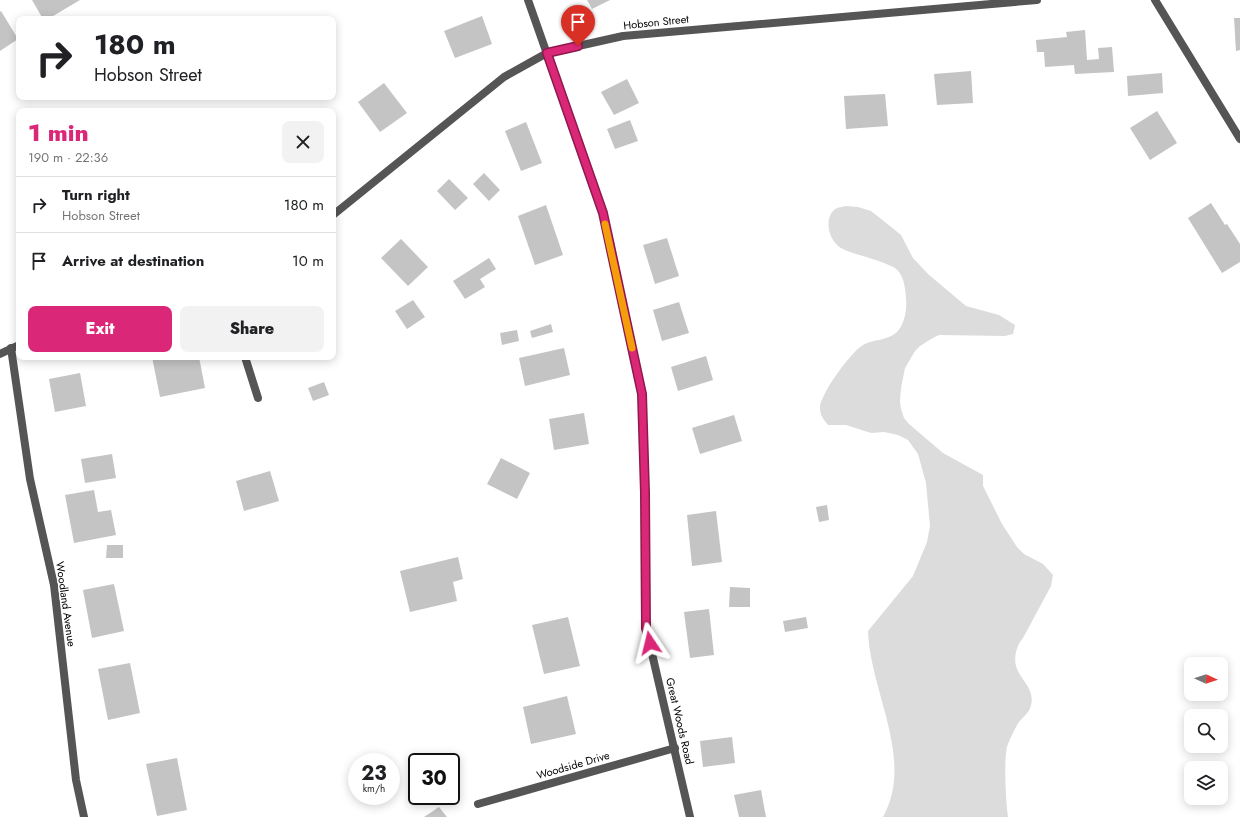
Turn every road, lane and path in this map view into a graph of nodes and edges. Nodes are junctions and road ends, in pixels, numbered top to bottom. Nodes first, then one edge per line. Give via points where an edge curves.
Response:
1 (528, 0) edge
2 (1036, 0) edge
3 (1155, 0) edge
4 (547, 53) junction
5 (1240, 139) edge
6 (336, 213) edge
7 (16, 346) edge
8 (11, 348) junction
9 (0, 354) edge
10 (246, 360) edge
11 (258, 398) dead end
12 (675, 748) junction
13 (478, 804) dead end
14 (84, 817) edge
15 (690, 817) edge

1 - 4 street, Great Woods Road
2 - 4 street, Hobson Street via 623,36
3 - 5 street
4 - 6 street, Hobson Street via 504,77
4 - 12 street, Great Woods Road via 603,213 642,394 646,628
7 - 8 street
8 - 9 street
8 - 14 street, Woodland Avenue via 30,479 54,585 76,780
10 - 11 street
12 - 13 street, Woodside Drive
12 - 15 street, Great Woods Road

